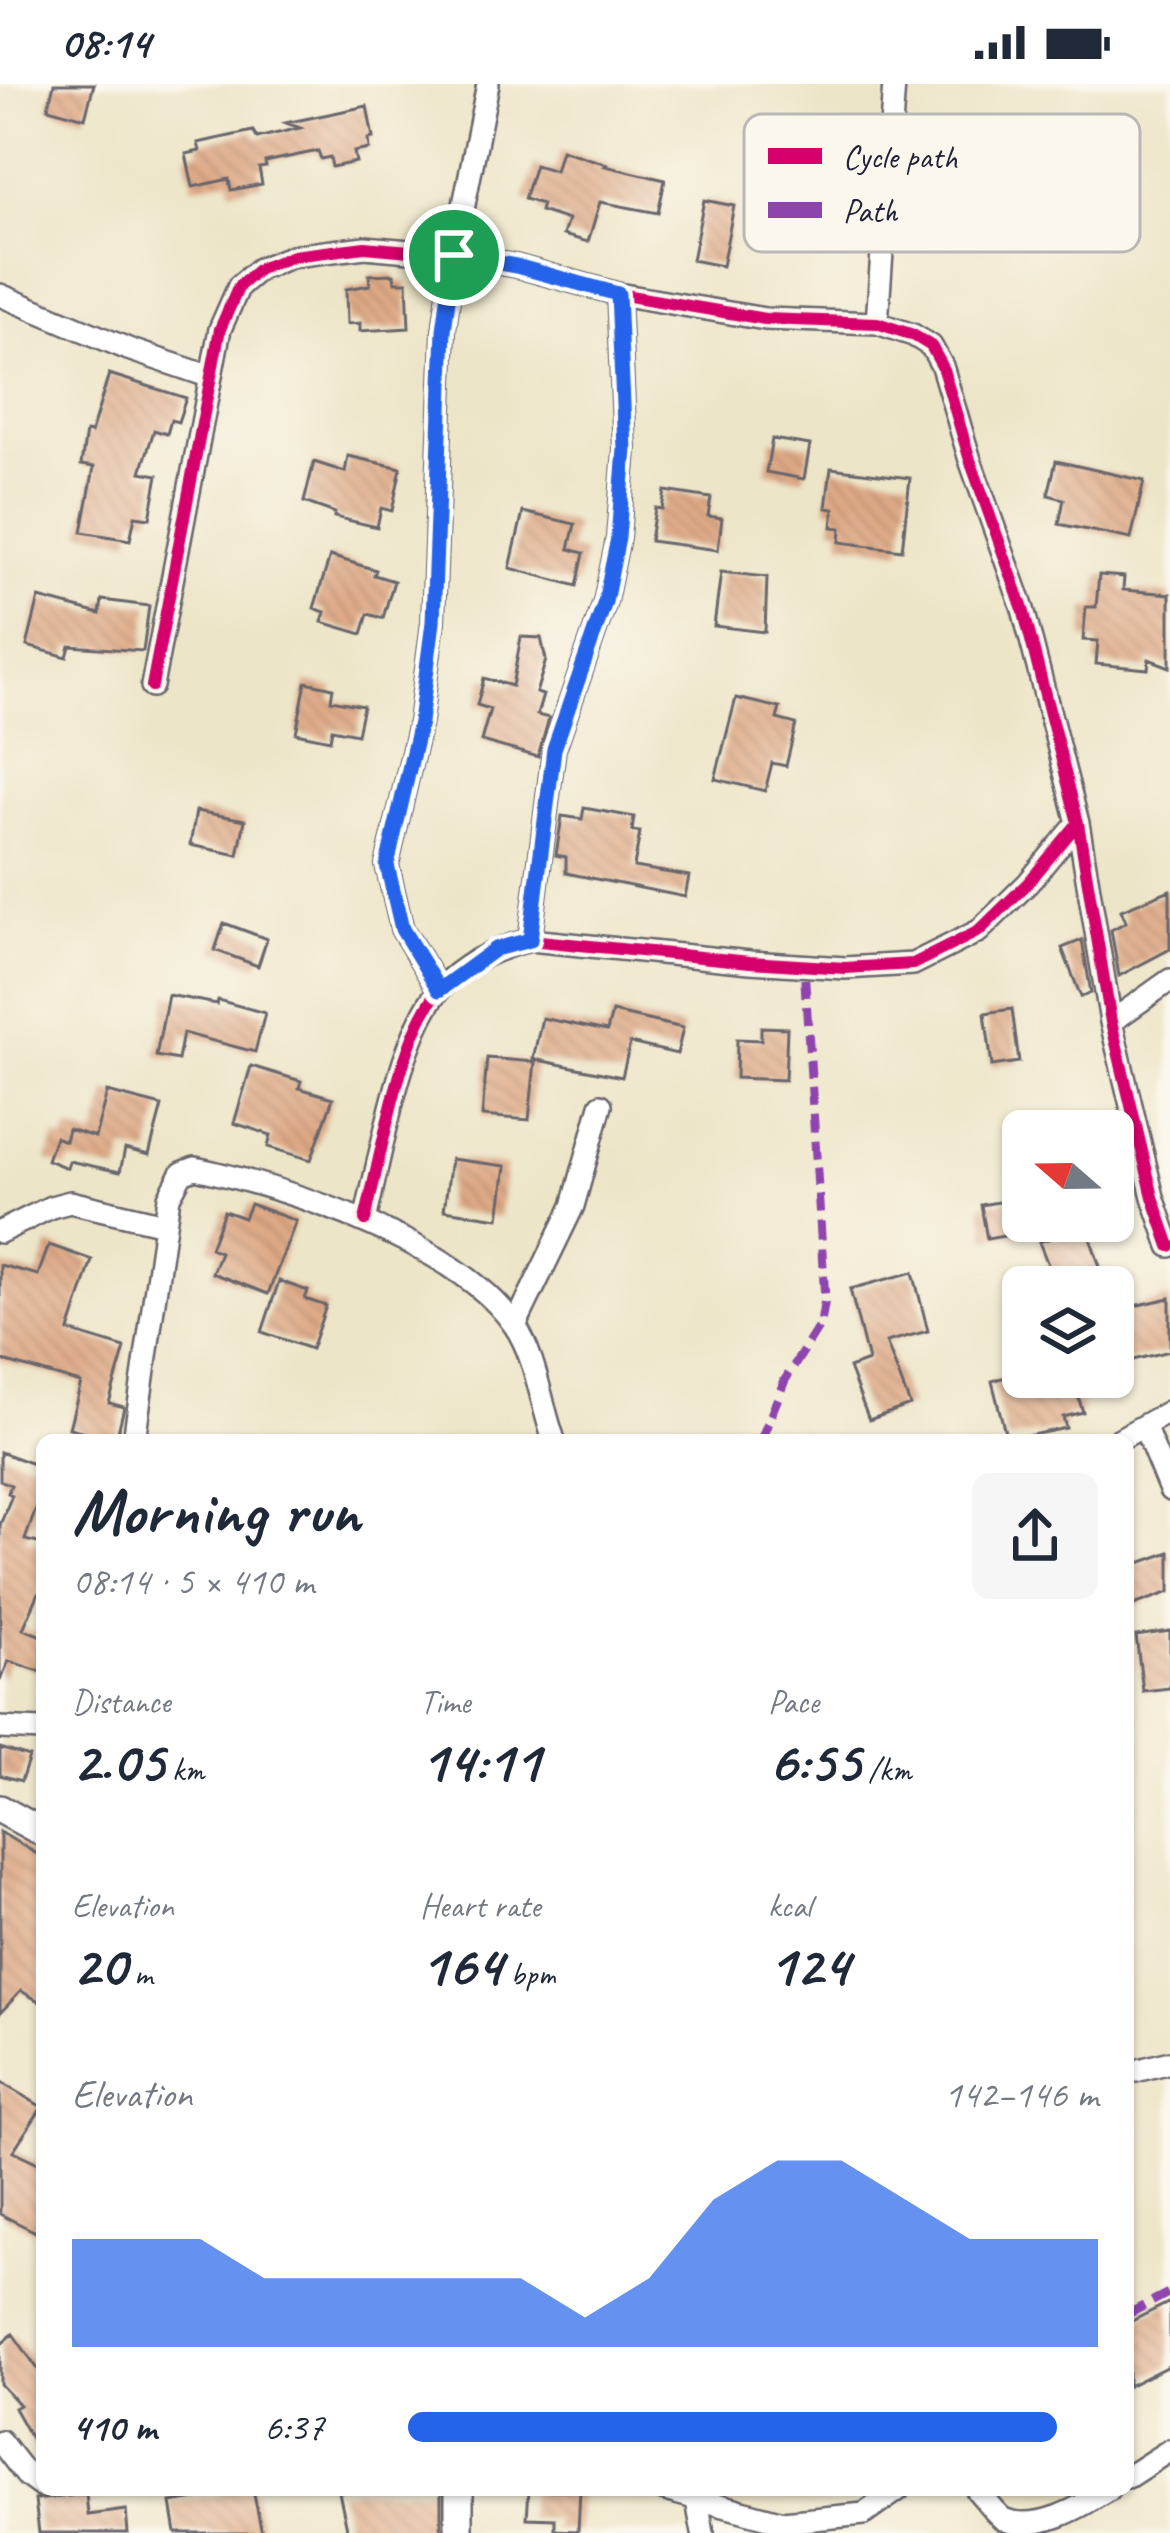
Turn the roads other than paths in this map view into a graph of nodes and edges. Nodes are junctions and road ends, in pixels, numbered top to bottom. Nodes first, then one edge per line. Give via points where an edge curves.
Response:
1 (488, 84) edge
2 (894, 84) edge
3 (892, 114) edge
4 (883, 252) edge
5 (454, 255) junction
6 (618, 294) junction
7 (0, 295) edge
8 (878, 323) junction
9 (211, 377) junction
10 (152, 686) dead end
11 (1078, 823) junction
12 (530, 940) junction
13 (1170, 980) edge
14 (439, 990) junction
15 (1111, 1022) junction
16 (601, 1105) dead end
17 (365, 1220) junction
18 (164, 1224) junction
19 (0, 1232) edge
20 (1170, 1246) edge
21 (515, 1326) junction
22 (1170, 1411) edge
23 (1144, 1426) junction
24 (135, 1434) edge
25 (552, 1434) edge
26 (1129, 1434) edge
27 (1170, 1490) edge
28 (0, 1728) edge
29 (36, 1730) edge
30 (0, 1809) edge
31 (36, 1829) edge
32 (1170, 2062) edge
33 (1134, 2071) edge
34 (0, 2441) edge
35 (1170, 2450) edge
36 (1134, 2473) edge
37 (36, 2482) edge
38 (458, 2496) edge
39 (695, 2496) edge
40 (701, 2496) edge
41 (890, 2496) edge
42 (982, 2496) edge
43 (1099, 2496) edge
44 (459, 2533) edge
45 (703, 2533) edge

1 - 5 street
2 - 3 street
4 - 8 street
5 - 6 street
5 - 9 street via 365,247 259,269 229,305
5 - 14 street via 433,622 387,865 402,929
6 - 8 street via 765,319
6 - 12 street via 625,449 618,538 605,602 554,749
7 - 9 street
8 - 11 street via 932,346 942,366 1023,609
9 - 10 street
11 - 12 street via 980,931 913,964 786,965
11 - 15 street
12 - 14 street via 495,949
13 - 15 street
14 - 17 street via 405,1063
15 - 20 street
16 - 21 street via 573,1206
17 - 18 street via 195,1168 174,1184
17 - 21 street via 468,1279
18 - 19 street via 70,1202
18 - 24 street
21 - 25 street
22 - 23 street
23 - 26 street
23 - 27 street
28 - 29 street
30 - 31 street
32 - 33 street
34 - 37 street
35 - 36 street
38 - 44 street
39 - 45 street
40 - 41 street via 783,2522 864,2514
42 - 43 street via 1006,2522 1035,2530

